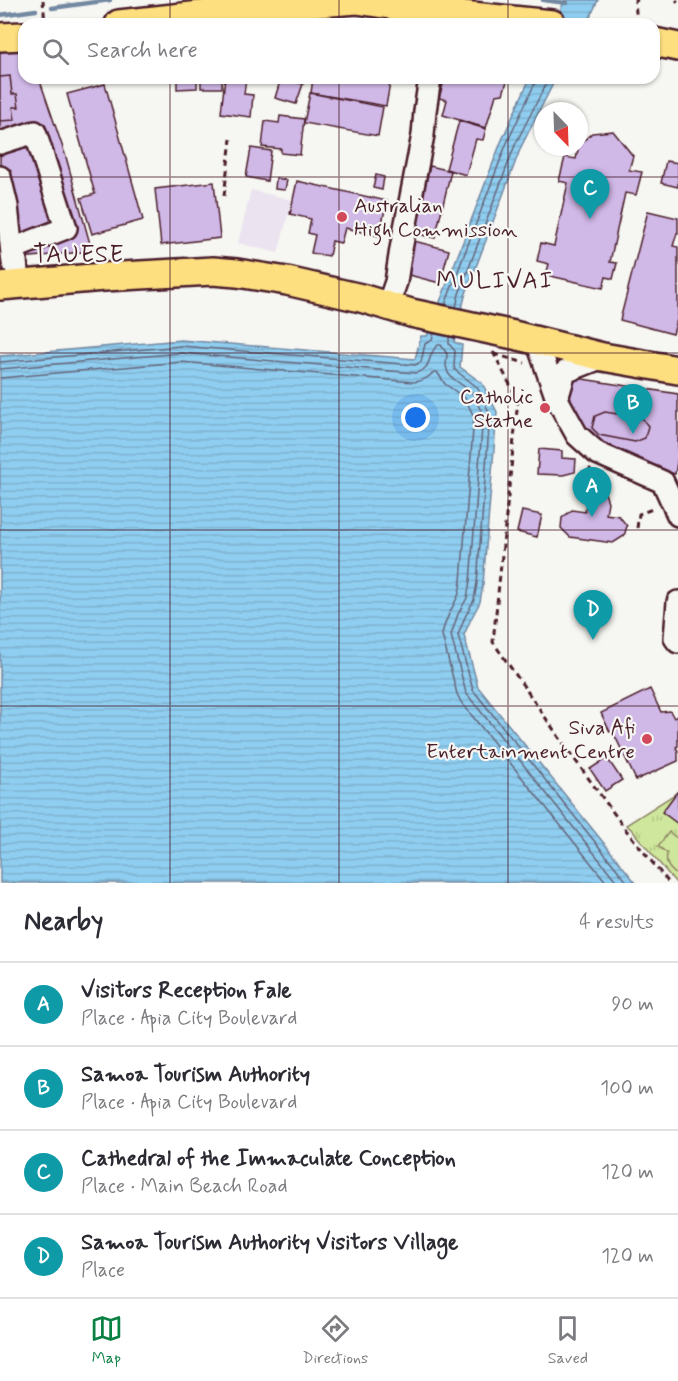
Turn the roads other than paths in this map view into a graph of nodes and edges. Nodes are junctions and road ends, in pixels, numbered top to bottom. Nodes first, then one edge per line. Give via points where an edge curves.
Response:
1 (174, 18) edge
2 (438, 18) edge
3 (18, 36) edge
4 (0, 37) edge
5 (660, 43) edge
6 (678, 46) edge
7 (429, 84) edge
8 (0, 143) edge
9 (0, 177) edge
10 (11, 285) edge
11 (399, 309) junction
12 (537, 341) junction
13 (603, 357) junction
14 (678, 370) edge
15 (557, 399) junction
16 (675, 509) edge
17 (678, 602) edge
18 (678, 642) edge

1 - 2 main road via 357,0
3 - 4 main road
5 - 6 main road
7 - 11 street via 396,282
8 - 10 street via 35,132 66,228 15,248
9 - 10 street via 7,206
10 - 11 main road via 213,271 287,281
11 - 12 main road
12 - 13 main road
12 - 15 street
13 - 14 main road
13 - 15 street via 565,372
15 - 16 street via 577,435 597,453 663,482
17 - 18 street

